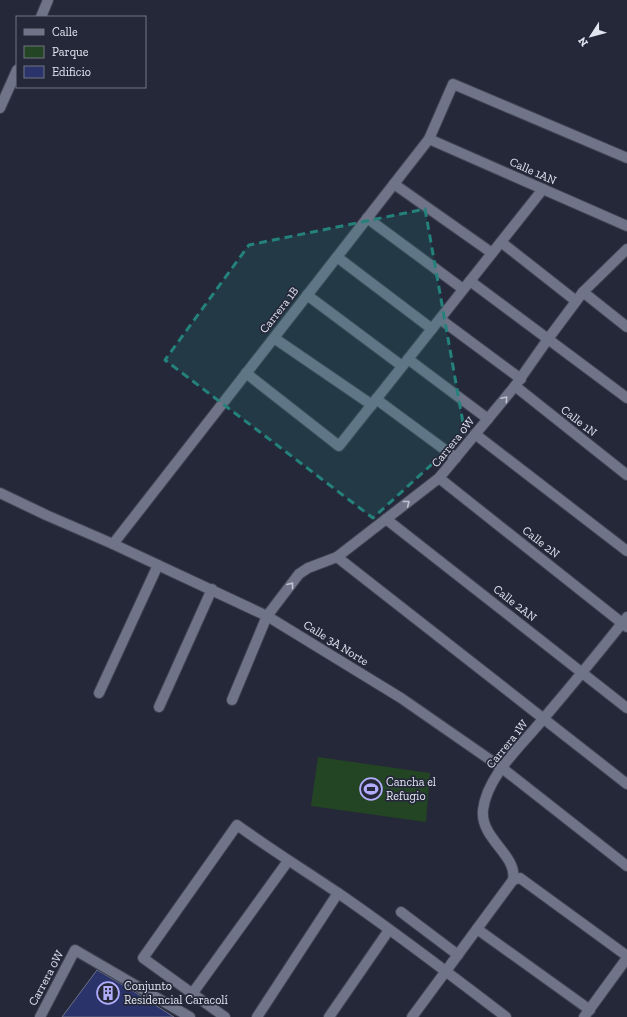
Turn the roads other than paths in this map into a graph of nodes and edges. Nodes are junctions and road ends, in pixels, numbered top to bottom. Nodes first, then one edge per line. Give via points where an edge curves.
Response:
1 (48, 0) edge
2 (41, 16) edge
3 (16, 72) edge
4 (0, 108) edge
5 (428, 139) junction
6 (627, 158) edge
7 (394, 184) junction
8 (543, 189) junction
9 (367, 218) junction
10 (627, 226) edge
11 (501, 242) junction
12 (627, 250) edge
13 (492, 253) junction
14 (337, 257) junction
15 (467, 285) junction
16 (583, 292) junction
17 (307, 295) junction
18 (576, 301) junction
19 (440, 319) junction
20 (627, 327) edge
21 (432, 329) junction
22 (274, 338) junction
23 (548, 339) junction
24 (405, 363) junction
25 (246, 374) junction
26 (518, 382) junction
27 (627, 398) edge
28 (374, 402) junction
29 (488, 419) junction
30 (475, 434) junction
31 (456, 458) junction
32 (627, 475) edge
33 (439, 478) junction
34 (0, 493) edge
35 (386, 519) junction
36 (113, 544) junction
37 (627, 551) edge
38 (337, 557) junction
39 (158, 565) junction
40 (212, 589) junction
41 (267, 616) junction
42 (625, 623) edge
43 (582, 671) junction
44 (99, 693) dead end
45 (232, 700) dead end
46 (159, 707) dead end
47 (627, 708) edge
48 (544, 718) junction
49 (502, 768) junction
50 (627, 784) edge
51 (288, 861) junction
52 (627, 866) edge
53 (513, 880) junction
54 (338, 893) junction
55 (401, 912) dead end
56 (477, 929) junction
57 (389, 930) junction
58 (458, 955) junction
59 (627, 957) edge
60 (446, 971) junction
61 (192, 994) junction
62 (587, 1013) edge
63 (40, 1017) edge
64 (190, 1017) edge
65 (225, 1017) edge
66 (257, 1017) edge
67 (329, 1017) edge
68 (412, 1017) edge
69 (506, 1017) edge

1 - 2 street
3 - 4 street
5 - 6 street, Carrera 1B via 453,84
5 - 7 street, Carrera 1B
5 - 8 street, Calle 1AN
7 - 9 street, Carrera 1B
7 - 13 street
8 - 10 street, Calle 1AN
8 - 11 street
9 - 14 street, Carrera 1B
9 - 15 street
11 - 13 street
11 - 18 street
12 - 16 street, Carrera 0W
13 - 15 street
14 - 17 street, Carrera 1B
14 - 21 street
15 - 19 street
15 - 23 street
16 - 18 street, Carrera 0W
16 - 20 street
17 - 22 street, Carrera 1B
17 - 24 street
18 - 23 street, Carrera 0W
19 - 21 street
19 - 26 street, Calle 1N
21 - 24 street
22 - 25 street, Carrera 1B
22 - 28 street
23 - 26 street, Carrera 0W
23 - 27 street
24 - 28 street
24 - 29 street
25 - 28 street via 339,446
25 - 36 street, Carrera 1B
29 -> 26 street, Carrera 0W
26 - 32 street, Calle 1N
28 - 31 street
29 - 30 street, Carrera 0W
30 - 31 street, Carrera 0W
30 - 37 street
31 - 33 street, Carrera 0W
35 -> 33 street, Carrera 0W
33 - 42 street, Calle 2N
34 - 36 street, Calle 3A Norte
35 - 38 street, Carrera 0W
35 - 43 street, Calle 2AN
36 - 39 street, Calle 3A Norte
41 -> 38 street, Carrera 0W via 299,574
38 - 48 street
39 - 40 street, Calle 3A Norte
39 - 44 street
40 - 41 street, Calle 3A Norte
40 - 46 street
41 - 45 street, Carrera 0W
41 - 49 street, Calle 3A Norte via 401,698
42 - 43 street, Carrera 1W
43 - 47 street, Calle 2AN
43 - 48 street, Carrera 1W
48 - 49 street, Carrera 1W
48 - 50 street
49 - 52 street, Calle 3A Norte
49 - 53 street, Carrera 1W via 486,798 483,816 488,832 512,866 515,873
51 - 54 street
51 - 61 street
51 - 61 street via 237,825 143,958
53 - 56 street
53 - 59 street via 520,878
54 - 57 street
54 - 66 street
55 - 58 street
56 - 58 street
56 - 62 street
57 - 60 street
57 - 67 street
58 - 60 street
59 - 62 street
60 - 68 street
60 - 69 street
61 - 65 street
63 - 64 street, Carrera 0W via 75,950

